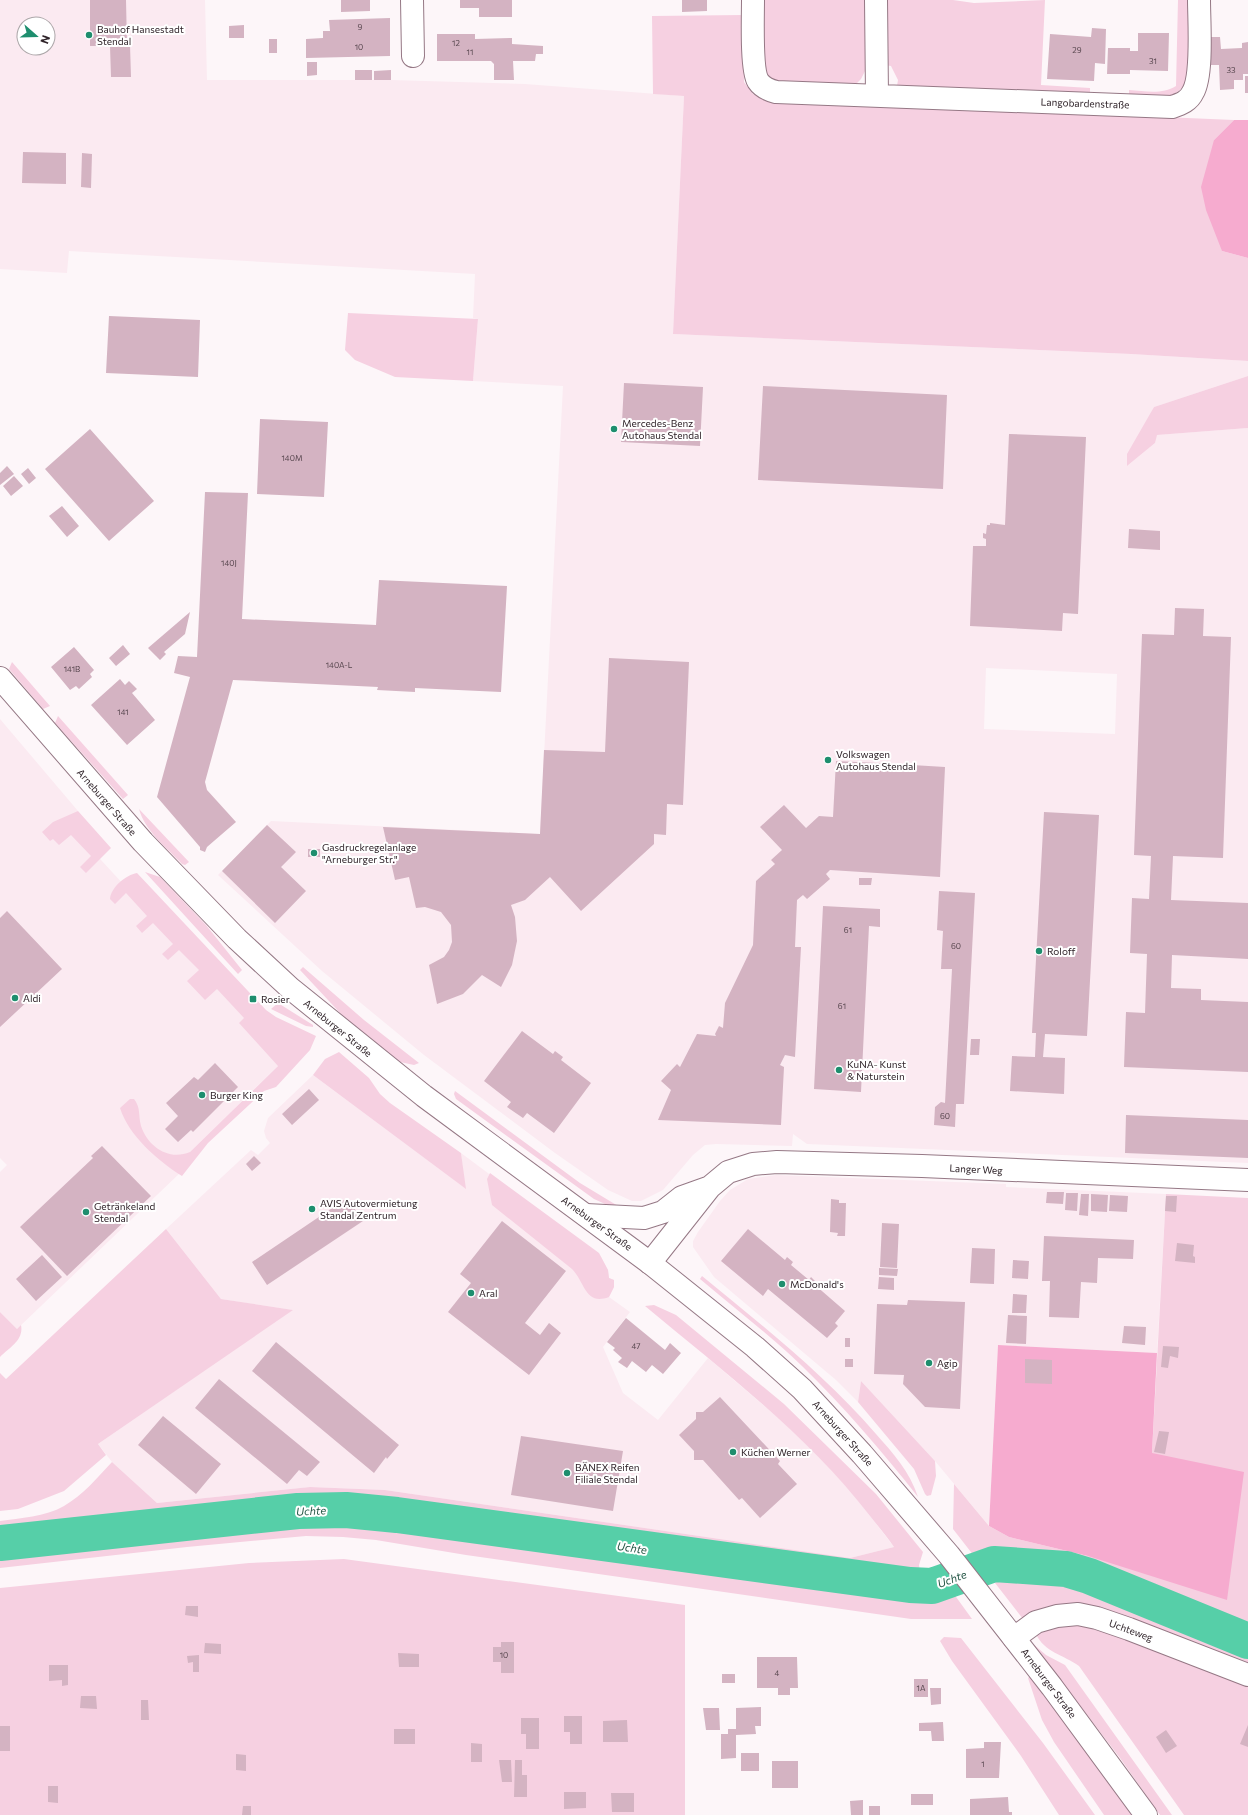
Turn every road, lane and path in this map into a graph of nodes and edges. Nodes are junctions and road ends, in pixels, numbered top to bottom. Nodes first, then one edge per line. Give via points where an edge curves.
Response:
1 (412, 0) edge
2 (753, 0) edge
3 (876, 0) edge
4 (1199, 0) edge
5 (413, 56) dead end
6 (877, 95) junction
7 (0, 678) edge
8 (1248, 1180) edge
9 (710, 1187) junction
10 (586, 1215) junction
11 (650, 1263) junction
12 (1014, 1638) junction
13 (1248, 1675) edge
14 (1146, 1815) edge

1 - 5 street
2 - 6 street, Langobardenstraße via 755,68 757,80 766,89 776,92
3 - 6 street
4 - 6 street, Langobardenstraße via 1198,78 1193,92 1184,103 1172,107
7 - 10 street, Arneburger Straße via 143,842 237,939 284,982 424,1096
8 - 9 street, Langer Weg via 777,1162 753,1164 728,1172
9 - 10 street, Langer Weg via 682,1197 663,1212 644,1218
9 - 11 street, Langer Weg
10 - 11 street, Arneburger Straße
11 - 12 street, Arneburger Straße via 755,1347 802,1389 949,1555
12 - 13 street, Uchteweg via 1036,1622 1078,1614 1129,1629
12 - 14 street, Arneburger Straße

